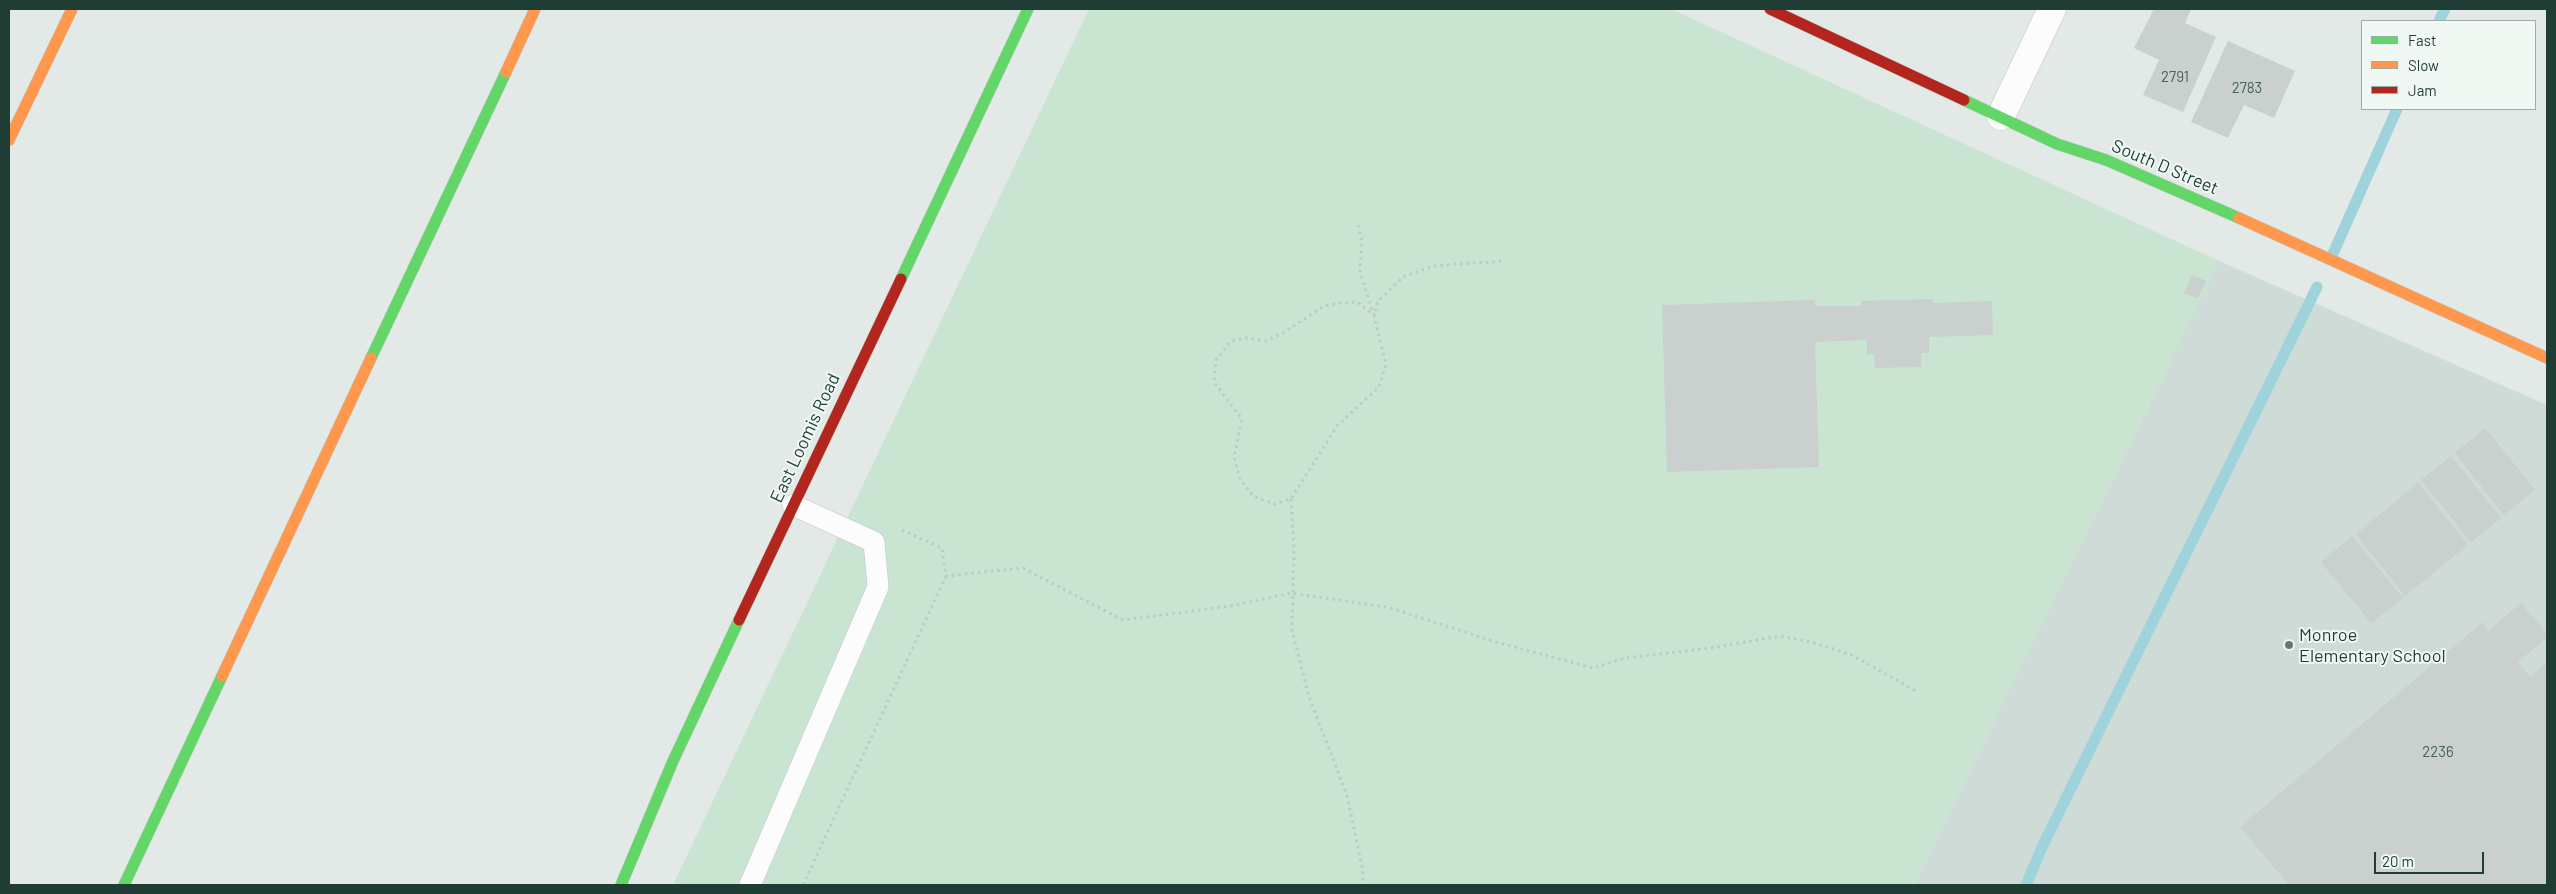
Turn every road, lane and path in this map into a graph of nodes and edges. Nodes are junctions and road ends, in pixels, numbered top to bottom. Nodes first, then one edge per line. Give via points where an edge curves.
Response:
1 (72, 9) edge
2 (535, 9) edge
3 (1028, 9) edge
4 (1770, 9) edge
5 (2052, 9) edge
6 (2001, 116) junction
7 (9, 140) edge
8 (1358, 225) dead end
9 (1502, 261) dead end
10 (1374, 315) junction
11 (2547, 358) edge
12 (1291, 499) junction
13 (793, 505) junction
14 (899, 529) dead end
15 (946, 576) junction
16 (1291, 593) junction
17 (1916, 691) dead end
18 (124, 885) edge
19 (621, 885) edge
20 (750, 885) edge
21 (803, 885) edge
22 (1363, 885) edge

1 - 7 street
2 - 18 street
3 - 13 street, East Loomis Road
4 - 6 street, South D Street
5 - 6 street
6 - 11 street, South D Street via 2057,144 2106,160 2212,206
8 - 10 path via 1362,241 1360,274
9 - 10 path via 1433,266 1403,277 1378,300
10 - 12 path via 1386,365 1379,387 1337,426
10 - 12 path via 1357,302 1324,306 1265,341 1247,338 1231,341 1216,360 1214,382 1242,419 1234,457 1240,479 1253,496 1274,504
12 - 16 path via 1294,549
13 - 19 street, East Loomis Road via 673,761
13 - 20 lane via 874,542 878,587
14 - 15 path via 942,548
15 - 16 path via 1023,568 1123,620 1231,606
15 - 21 path
16 - 17 path via 1387,607 1496,642 1593,668 1625,658 1780,636 1852,655
16 - 22 path via 1292,630 1309,697 1347,795

